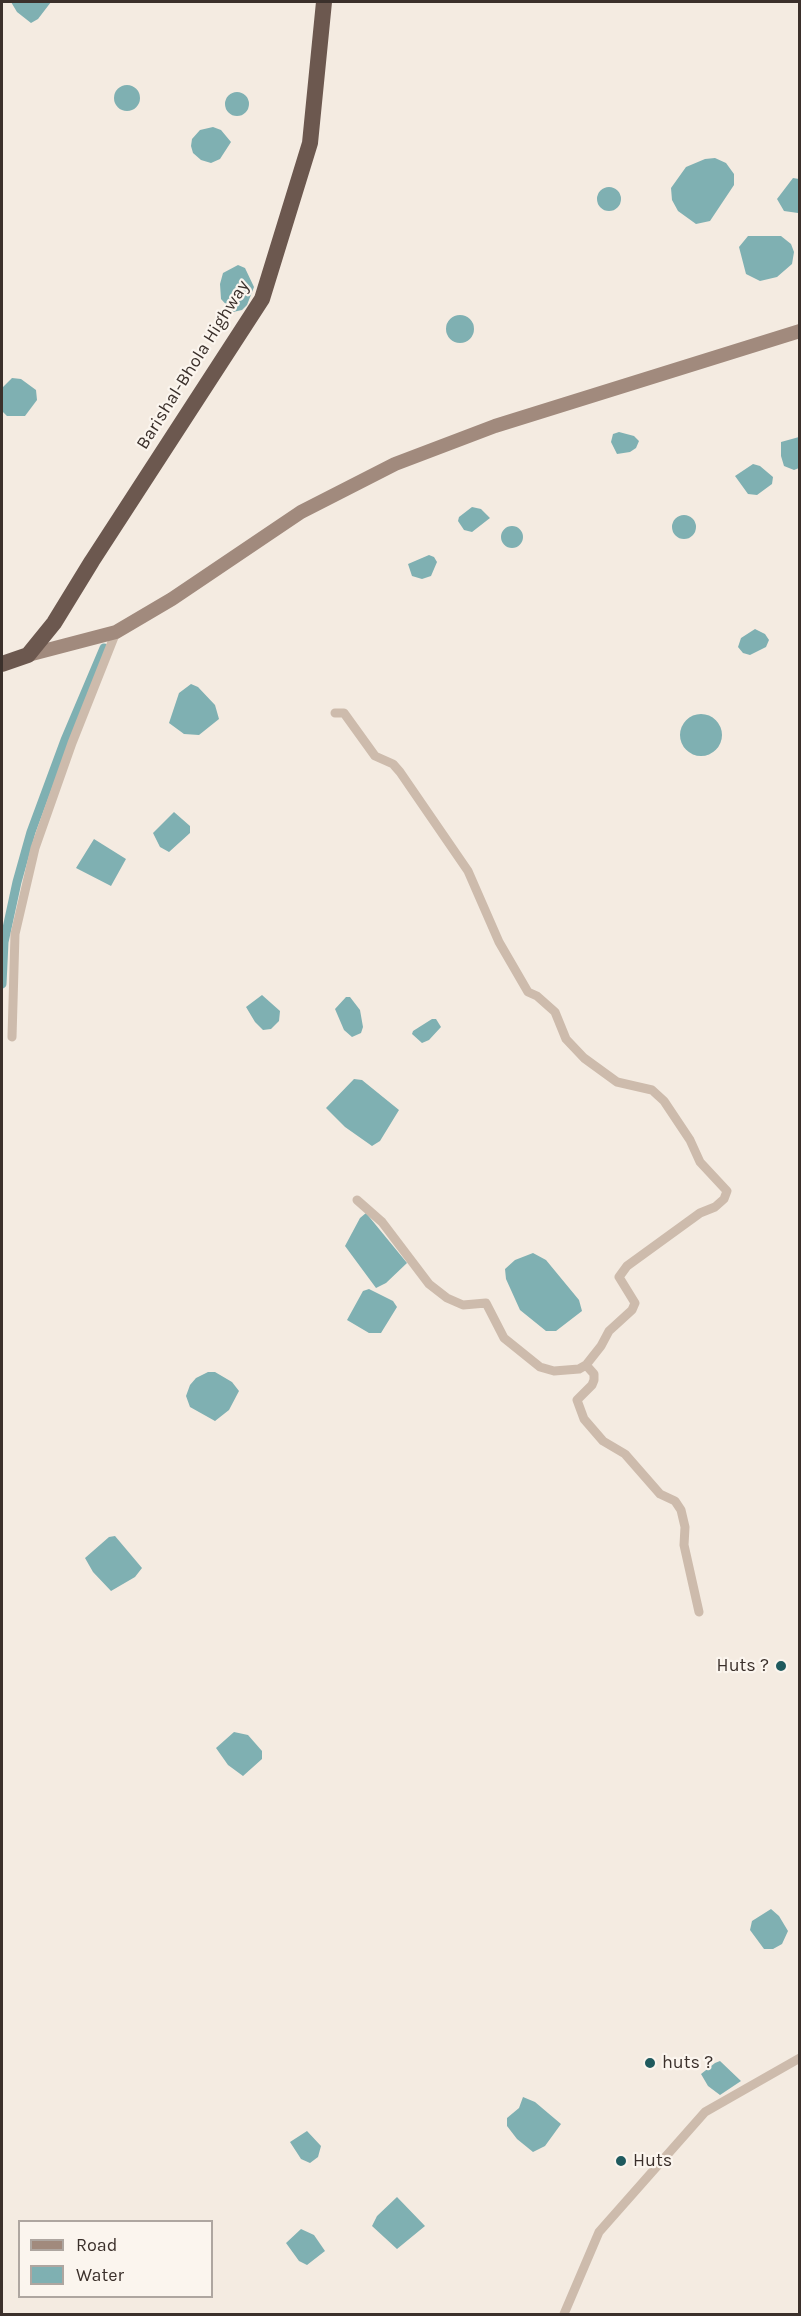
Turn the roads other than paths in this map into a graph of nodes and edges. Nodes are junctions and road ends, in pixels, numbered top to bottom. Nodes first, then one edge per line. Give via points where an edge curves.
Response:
1 (324, 2) edge
2 (800, 331) edge
3 (116, 632) junction
4 (28, 655) junction
5 (2, 664) edge
6 (335, 713) dead end
7 (12, 1037) dead end
8 (357, 1200) dead end
9 (586, 1365) junction
10 (699, 1612) dead end
11 (800, 2058) edge
12 (564, 2314) edge

1 - 4 highway, Barishal-Bhola Highway via 310,143 261,299 54,623
2 - 3 main road via 507,423 395,464 301,512
3 - 4 main road
3 - 7 street via 35,848 15,934
4 - 5 highway
6 - 9 street via 344,713 375,756 400,772 468,871 528,992 555,1012 566,1039 617,1082 657,1094 673,1113 700,1162 727,1191 715,1206 627,1266 620,1277 635,1303 609,1331
8 - 9 street via 382,1222 429,1284 463,1305 486,1303 504,1338 540,1367 554,1371
9 - 10 street via 594,1380 577,1400 584,1419 603,1442 625,1454 660,1494 675,1501 681,1510 684,1545
11 - 12 street via 705,2112 599,2232

